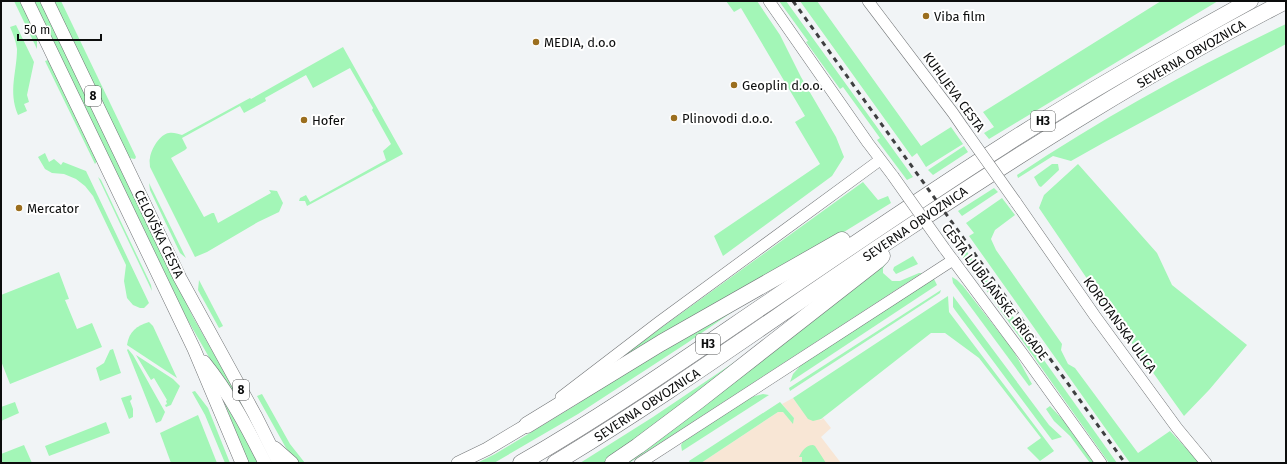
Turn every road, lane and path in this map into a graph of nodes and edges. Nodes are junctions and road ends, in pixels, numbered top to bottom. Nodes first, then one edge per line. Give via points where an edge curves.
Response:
1 (27, 1) edge
2 (47, 1) edge
3 (769, 1) edge
4 (868, 1) edge
5 (1238, 1) edge
6 (1250, 1) edge
7 (1286, 1) edge
8 (1286, 13) edge
9 (1199, 29) junction
10 (1203, 46) junction
11 (880, 160) junction
12 (1015, 201) joint
13 (892, 220) junction
14 (898, 234) junction
15 (952, 260) junction
16 (194, 349) junction
17 (527, 425) junction
18 (270, 445) junction
19 (242, 463) edge
20 (265, 463) edge
21 (279, 463) edge
22 (292, 463) edge
23 (458, 463) edge
24 (521, 463) edge
25 (555, 463) edge
26 (613, 463) edge
27 (640, 463) edge
28 (1101, 463) edge
29 (1206, 463) edge

1 - 16 main road, CELOVŠKA CESTA / 8
2 - 18 main road, CELOVŠKA CESTA / 8 via 180,278
3 - 11 street, CESTA LJUBLJANSKE BRIGADE
4 - 12 street, KUHLJEVA CESTA, bridge via 953,113
5 - 9 highway
6 - 9 highway, SEVERNA OBVOZNICA / H3
7 - 10 highway, SEVERNA OBVOZNICA / H3
8 - 10 highway
9 - 13 highway, SEVERNA OBVOZNICA / H3 via 1004,145
10 - 14 highway, SEVERNA OBVOZNICA / H3 via 1050,136
11 - 15 street, CESTA LJUBLJANSKE BRIGADE, bridge
11 - 17 street via 599,367
12 - 29 street, KOROTANSKA ULICA via 1095,316 1177,428
13 - 17 highway via 857,231 661,343
13 - 24 highway, SEVERNA OBVOZNICA / H3 via 624,400
14 - 25 highway, SEVERNA OBVOZNICA / H3 via 702,369
14 - 26 highway via 890,248 877,261 698,401
15 - 27 street
15 - 28 street, CESTA LJUBLJANSKE BRIGADE
16 - 19 main road, CELOVŠKA CESTA / 8
16 - 20 main road via 218,379 242,417
17 - 23 main road
18 - 21 main road, CELOVŠKA CESTA / 8
18 - 22 main road

